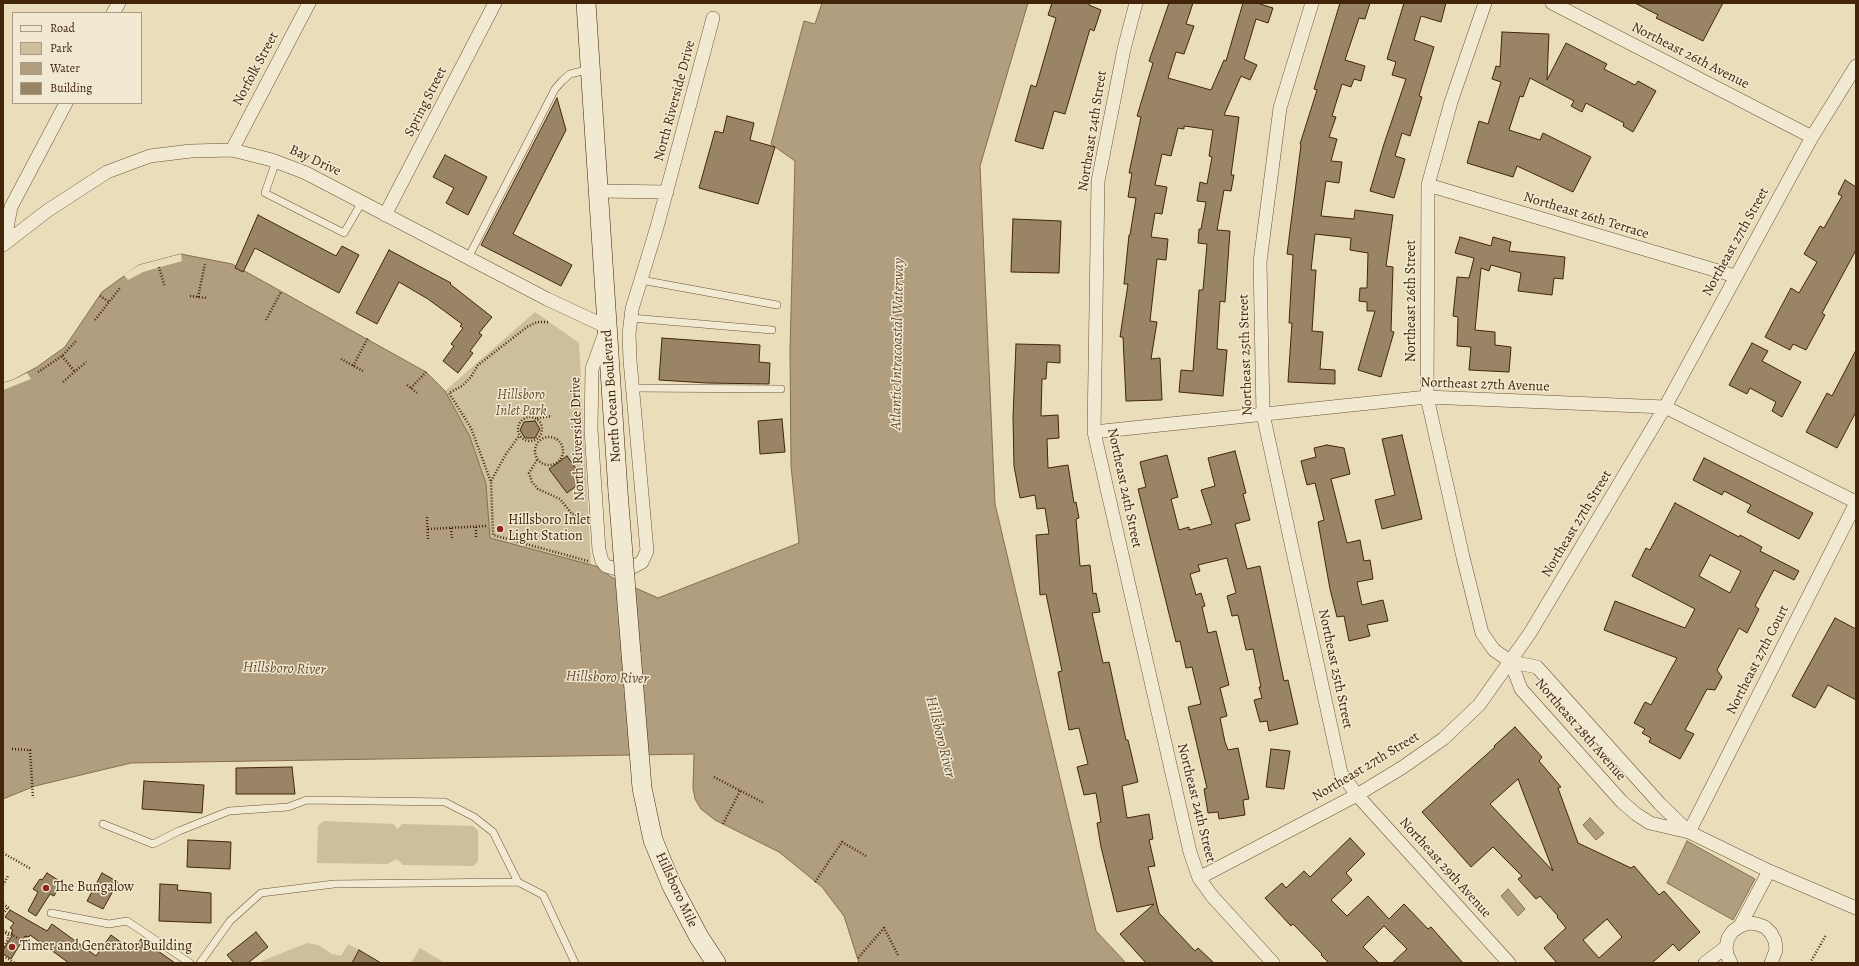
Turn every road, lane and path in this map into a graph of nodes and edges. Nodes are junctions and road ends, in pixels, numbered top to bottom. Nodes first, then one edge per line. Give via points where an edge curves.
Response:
1 (118, 3) edge
2 (309, 3) edge
3 (495, 3) edge
4 (586, 3) edge
5 (1136, 3) edge
6 (1312, 3) edge
7 (1485, 3) edge
8 (1552, 3) edge
9 (114, 12) edge
10 (713, 18) dead end
11 (1856, 66) edge
12 (590, 69) junction
13 (65, 104) edge
14 (1812, 137) junction
15 (232, 150) junction
16 (276, 161) junction
17 (1428, 185) junction
18 (599, 191) junction
19 (667, 192) junction
20 (362, 202) junction
21 (385, 215) junction
22 (3, 244) edge
23 (468, 258) junction
24 (205, 264) dead end
25 (159, 267) dead end
26 (1735, 276) junction
27 (641, 280) junction
28 (165, 287) dead end
29 (120, 288) dead end
30 (281, 292) dead end
31 (100, 296) dead end
32 (190, 296) dead end
33 (198, 297) junction
34 (207, 298) dead end
35 (109, 302) junction
36 (777, 305) dead end
37 (631, 318) junction
38 (95, 320) dead end
39 (266, 320) dead end
40 (548, 322) dead end
41 (607, 327) junction
42 (772, 330) dead end
43 (368, 338) dead end
44 (77, 340) dead end
45 (62, 356) junction
46 (341, 359) dead end
47 (86, 362) dead end
48 (353, 366) junction
49 (363, 371) dead end
50 (38, 372) dead end
51 (76, 372) junction
52 (426, 372) dead end
53 (63, 382) dead end
54 (407, 385) dead end
55 (411, 388) junction
56 (632, 388) junction
57 (781, 389) dead end
58 (417, 393) dead end
59 (1427, 397) junction
60 (1665, 408) junction
61 (1263, 414) junction
62 (552, 416) dead end
63 (536, 418) junction
64 (1094, 432) junction
65 (519, 436) junction
66 (538, 440) junction
67 (537, 460) junction
68 (491, 482) junction
69 (1856, 502) edge
70 (427, 517) dead end
71 (586, 518) dead end
72 (486, 526) dead end
73 (476, 527) junction
74 (451, 528) junction
75 (428, 529) junction
76 (476, 538) dead end
77 (452, 540) dead end
78 (428, 541) dead end
79 (592, 558) dead end
80 (1511, 662) junction
81 (12, 749) dead end
82 (714, 777) dead end
83 (642, 788) joint
84 (740, 790) junction
85 (1357, 795) junction
86 (33, 798) dead end
87 (764, 803) dead end
88 (103, 824) dead end
89 (723, 824) dead end
90 (1688, 832) junction
91 (3, 853) edge
92 (866, 856) dead end
93 (31, 869) dead end
94 (1769, 871) junction
95 (8, 876) dead end
96 (1199, 878) junction
97 (518, 882) junction
98 (815, 882) dead end
99 (3, 885) edge
100 (3, 904) edge
101 (1855, 905) edge
102 (51, 913) dead end
103 (3, 914) edge
104 (1740, 926) junction
105 (3, 930) edge
106 (1826, 935) dead end
107 (26, 936) dead end
108 (1726, 947) junction
109 (3, 948) edge
110 (898, 955) dead end
111 (3, 956) edge
112 (858, 958) dead end
113 (1810, 962) edge
114 (15, 963) edge
115 (190, 963) edge
116 (200, 963) edge
117 (575, 963) edge
118 (716, 963) edge
119 (1273, 963) edge
120 (1509, 963) edge
121 (1705, 963) edge
122 (1731, 963) edge
123 (1771, 963) edge
124 (1816, 963) edge

1 - 9 street
2 - 15 street, Norfolk Street
3 - 21 street, Spring Street
4 - 12 main road, North Ocean Boulevard
5 - 64 street, Northeast 24th Street via 1124,49 1098,181
6 - 61 street, Northeast 25th Street via 1280,108 1260,262
7 - 17 street, Northeast 26th Street via 1451,102
8 - 14 street, Northeast 26th Avenue
10 - 19 street, North Riverside Drive
11 - 14 street, Northeast 27th Street
12 - 18 main road, North Ocean Boulevard
12 - 23 lane via 570,74 555,89
13 - 22 street via 11,206
14 - 26 street, Northeast 27th Street
15 - 16 street, Bay Drive
15 - 22 street, Bay Drive via 150,156 107,172 47,211
16 - 20 street, Bay Drive via 306,173
16 - 20 lane via 264,193 344,233
17 - 26 street, Northeast 26th Terrace
17 - 59 street, Northeast 26th Street
18 - 19 street
18 - 41 main road, North Ocean Boulevard
19 - 27 street, North Riverside Drive
20 - 21 street, Bay Drive
21 - 23 street, Bay Drive
23 - 41 street, Bay Drive
24 - 33 path
25 - 28 path
26 - 60 street, Northeast 27th Street
27 - 36 lane
27 - 37 street, North Riverside Drive
29 - 35 path
30 - 39 path
31 - 35 path
32 - 33 path
33 - 34 path
35 - 38 path
37 - 42 lane
37 - 56 street, North Riverside Drive via 629,334
40 - 68 path via 538,322 527,327 478,365 462,386 449,393 471,428
41 - 56 street, North Riverside Drive via 592,370 591,430 599,550 602,561 611,569 620,570 642,562 647,551
41 - 83 main road, North Ocean Boulevard, bridge
43 - 48 path
44 - 45 path
45 - 50 path
45 - 51 path
46 - 48 path
47 - 51 path
48 - 49 path
51 - 53 path
52 - 55 path
54 - 55 path
55 - 58 path
56 - 57 lane
59 - 60 street, Northeast 27th Avenue
59 - 61 street, Northeast 27th Avenue
59 - 80 street, Northeast 26th Street via 1482,633 1494,650
60 - 69 street, Northeast 27th Avenue
60 - 80 street, Northeast 27th Street
61 - 64 street, Northeast 27th Avenue
61 - 85 street, Northeast 25th Street via 1342,773
62 - 63 path
63 - 65 path via 523,419 518,427
63 - 66 path via 542,431
64 - 96 street, Northeast 24th Street via 1190,852
65 - 66 path via 526,441
65 - 68 path
66 - 67 path via 534,450
66 - 67 path via 554,438 563,450 560,460 551,465
67 - 71 path via 529,473 532,482 538,489 560,499 572,514
68 - 79 path via 493,535 587,562
69 - 90 street, Northeast 27th Court
70 - 75 path
72 - 73 path
73 - 74 path
73 - 76 path
74 - 75 path
74 - 77 path
75 - 78 path
80 - 85 street, Northeast 27th Street via 1479,705 1443,739
80 - 90 street, Northeast 28th Avenue via 1537,667
80 - 90 street, Northeast 28th Avenue via 1521,689 1622,802 1650,823
81 - 86 path via 30,750
82 - 84 path
83 - 118 main road, Hillsboro Mile via 653,840 672,886
84 - 87 path
84 - 89 path
85 - 96 street, Northeast 27th Street
85 - 120 street, Northeast 29th Avenue
88 - 97 lane via 153,844 229,812 288,807 307,800 445,802 474,817 493,832
90 - 94 street, Northeast 28th Avenue
91 - 93 path
92 - 98 path via 842,842
94 - 101 street, Northeast 28th Avenue
94 - 104 street
95 - 99 path
96 - 119 street, Northeast 24th Street via 1212,896
97 - 116 lane via 334,884 261,893 230,921
97 - 117 lane via 543,895
100 - 103 path via 8,907
102 - 115 lane via 109,924 127,921
104 - 108 street via 1728,938
104 - 123 street via 1757,924 1771,933 1776,950
105 - 107 path via 23,942
105 - 109 path via 8,935
106 - 113 path
108 - 121 street
108 - 122 street
110 - 112 path via 884,928
111 - 114 path
113 - 124 path

